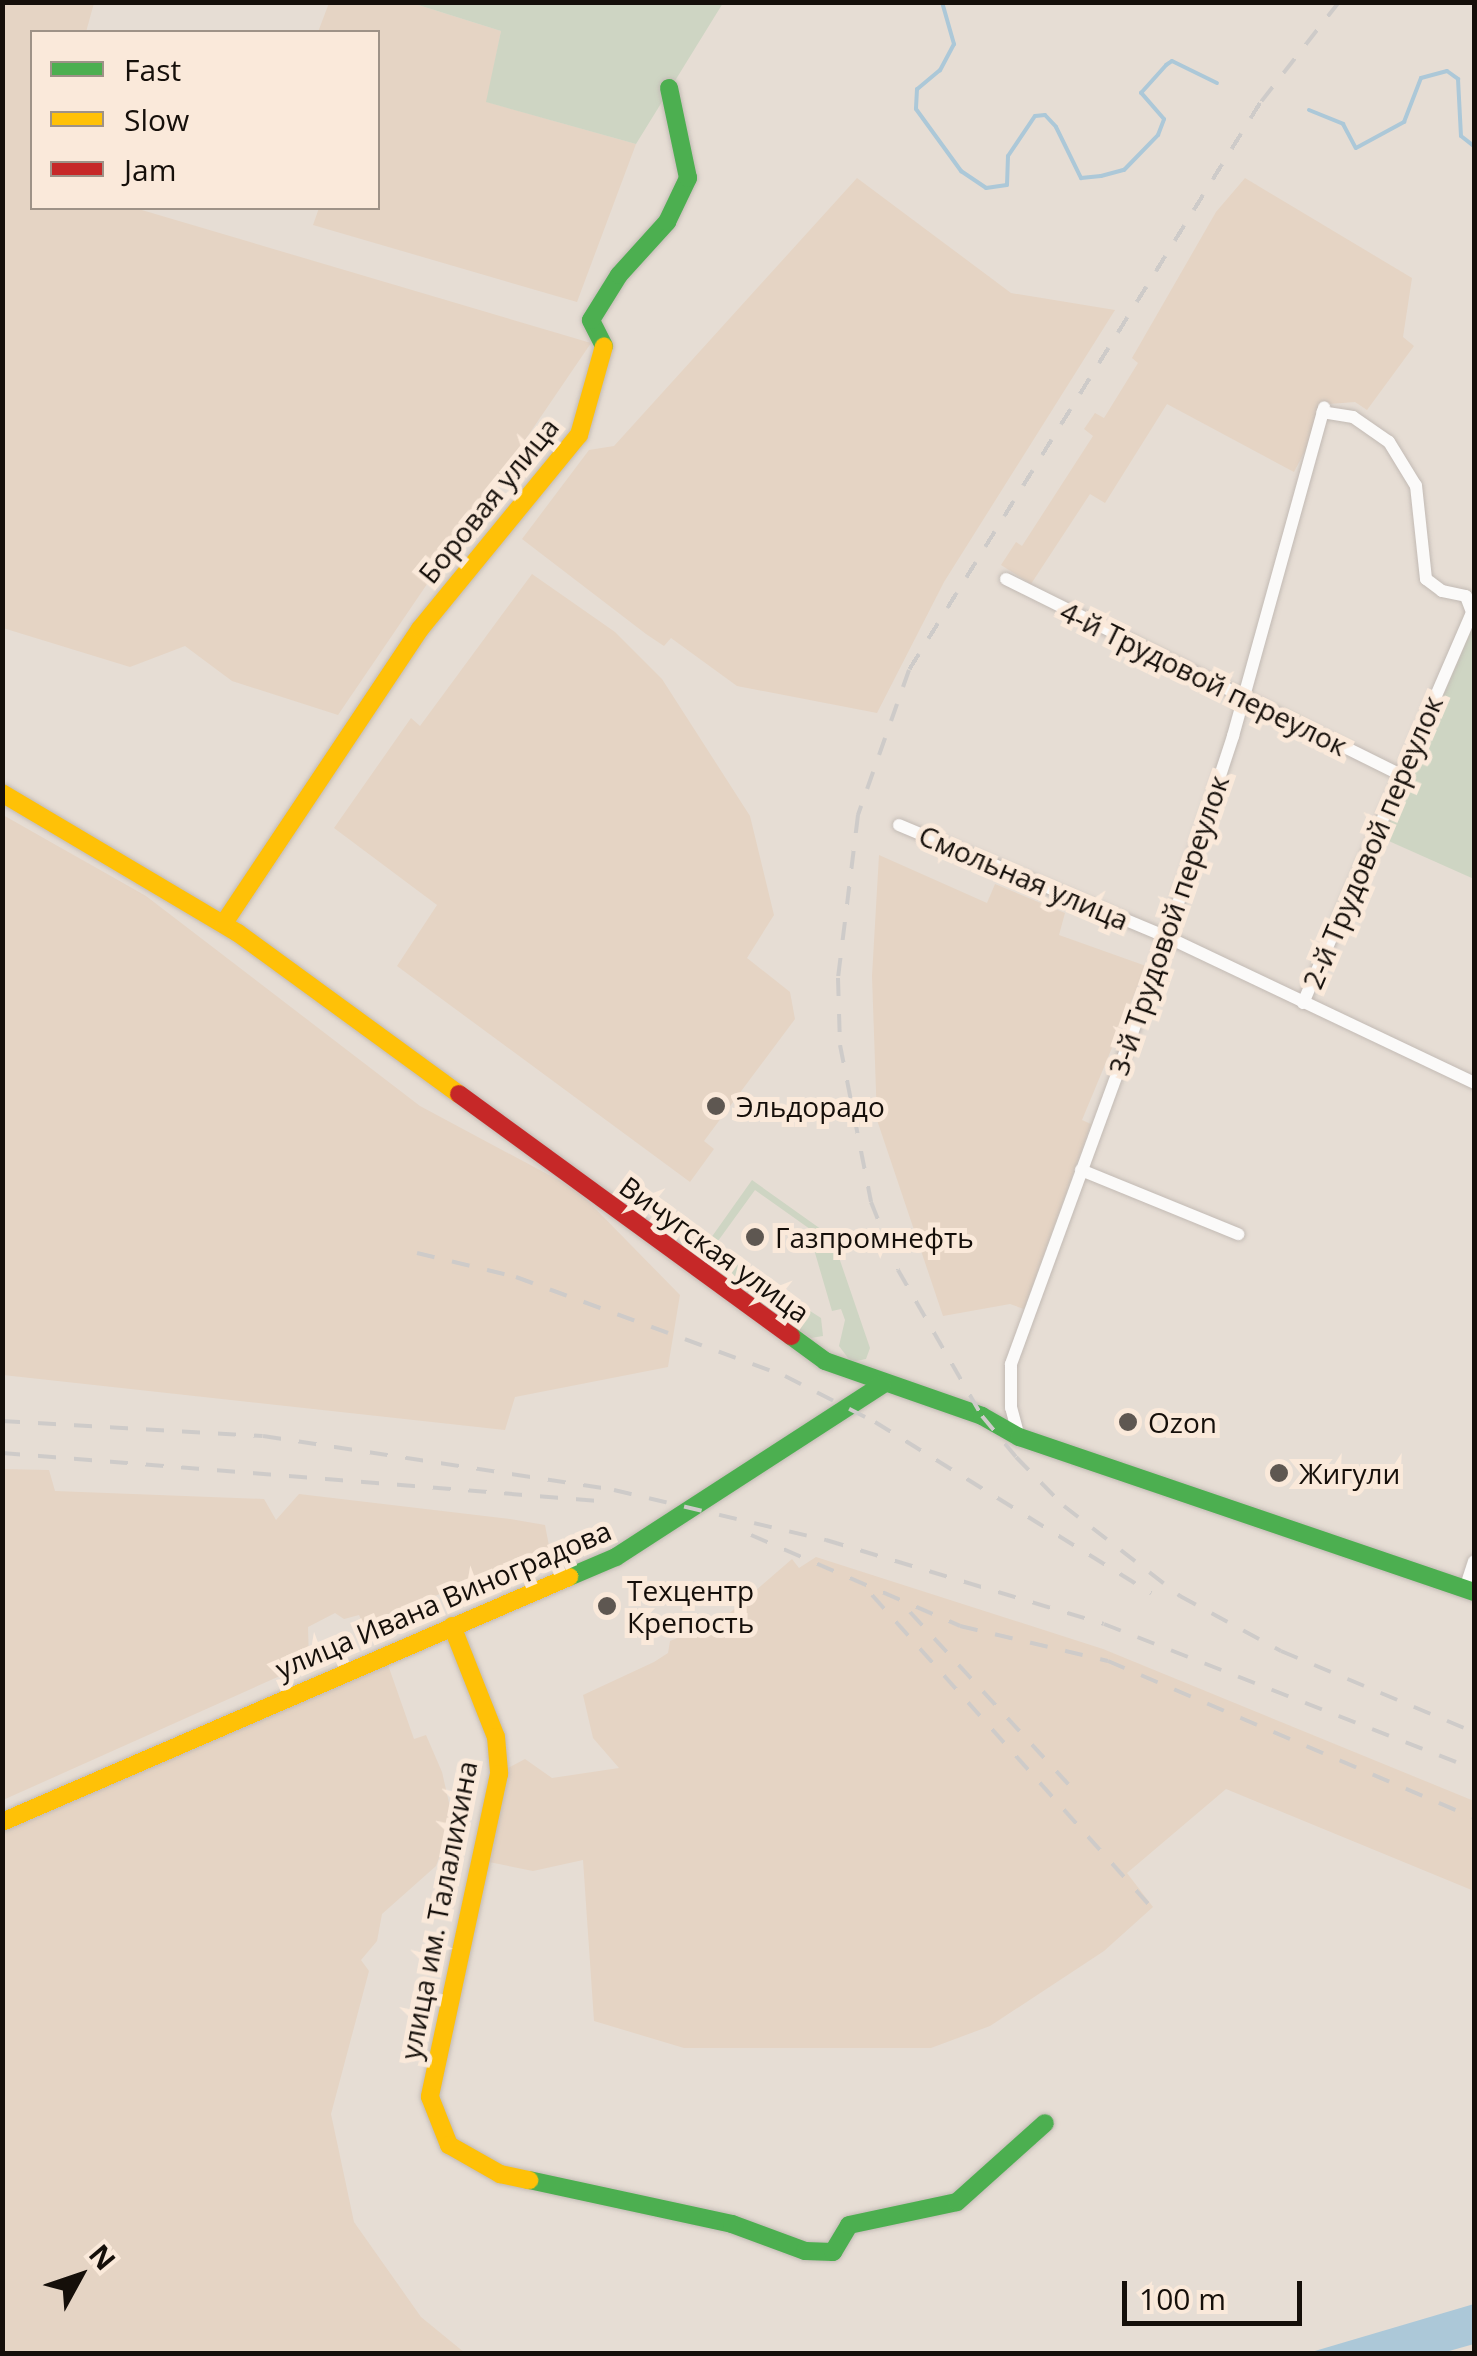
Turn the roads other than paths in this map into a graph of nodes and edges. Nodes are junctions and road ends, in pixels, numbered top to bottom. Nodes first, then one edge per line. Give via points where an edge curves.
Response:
1 (669, 88) dead end
2 (1323, 410) joint
3 (1006, 579) dead end
4 (1243, 697) junction
5 (1402, 776) junction
6 (2, 793) edge
7 (899, 825) dead end
8 (224, 923) junction
9 (1168, 937) junction
10 (1303, 1003) junction
11 (1474, 1082) edge
12 (1081, 1170) junction
13 (1238, 1234) dead end
14 (882, 1385) junction
15 (1019, 1437) junction
16 (1474, 1561) edge
17 (1470, 1591) edge
18 (452, 1626) junction
19 (2, 1822) edge
20 (1045, 2122) dead end

1 - 8 street, Боровая улица via 688,178 667,222 619,274 591,320 604,338 596,390 578,436 420,629
2 - 4 street, 3-й Трудовой переулок
2 - 5 street, 2-й Трудовой переулок via 1354,417 1389,442 1416,486 1426,579 1471,603
3 - 4 street, 4-й Трудовой переулок
4 - 5 street, 4-й Трудовой переулок
4 - 9 street, 3-й Трудовой переулок
5 - 10 street, 2-й Трудовой переулок
6 - 8 street, Вичугская улица
7 - 9 street, Смольная улица
8 - 14 street, Вичугская улица via 779,1331 825,1361
9 - 10 street, Смольная улица
9 - 12 street, 3-й Трудовой переулок
10 - 11 street, Смольная улица
12 - 13 street
12 - 15 street, 3-й Трудовой переулок via 1012,1364 1011,1408
14 - 15 street, Вичугская улица via 982,1416
14 - 18 street, улица Ивана Виноградова via 616,1557
15 - 17 street, Вичугская улица
16 - 17 street
18 - 19 street, улица Ивана Виноградова
18 - 20 street, улица им. Талалихина via 496,1737 499,1774 430,2097 448,2145 500,2174 732,2224 805,2252 833,2252 849,2225 957,2202

